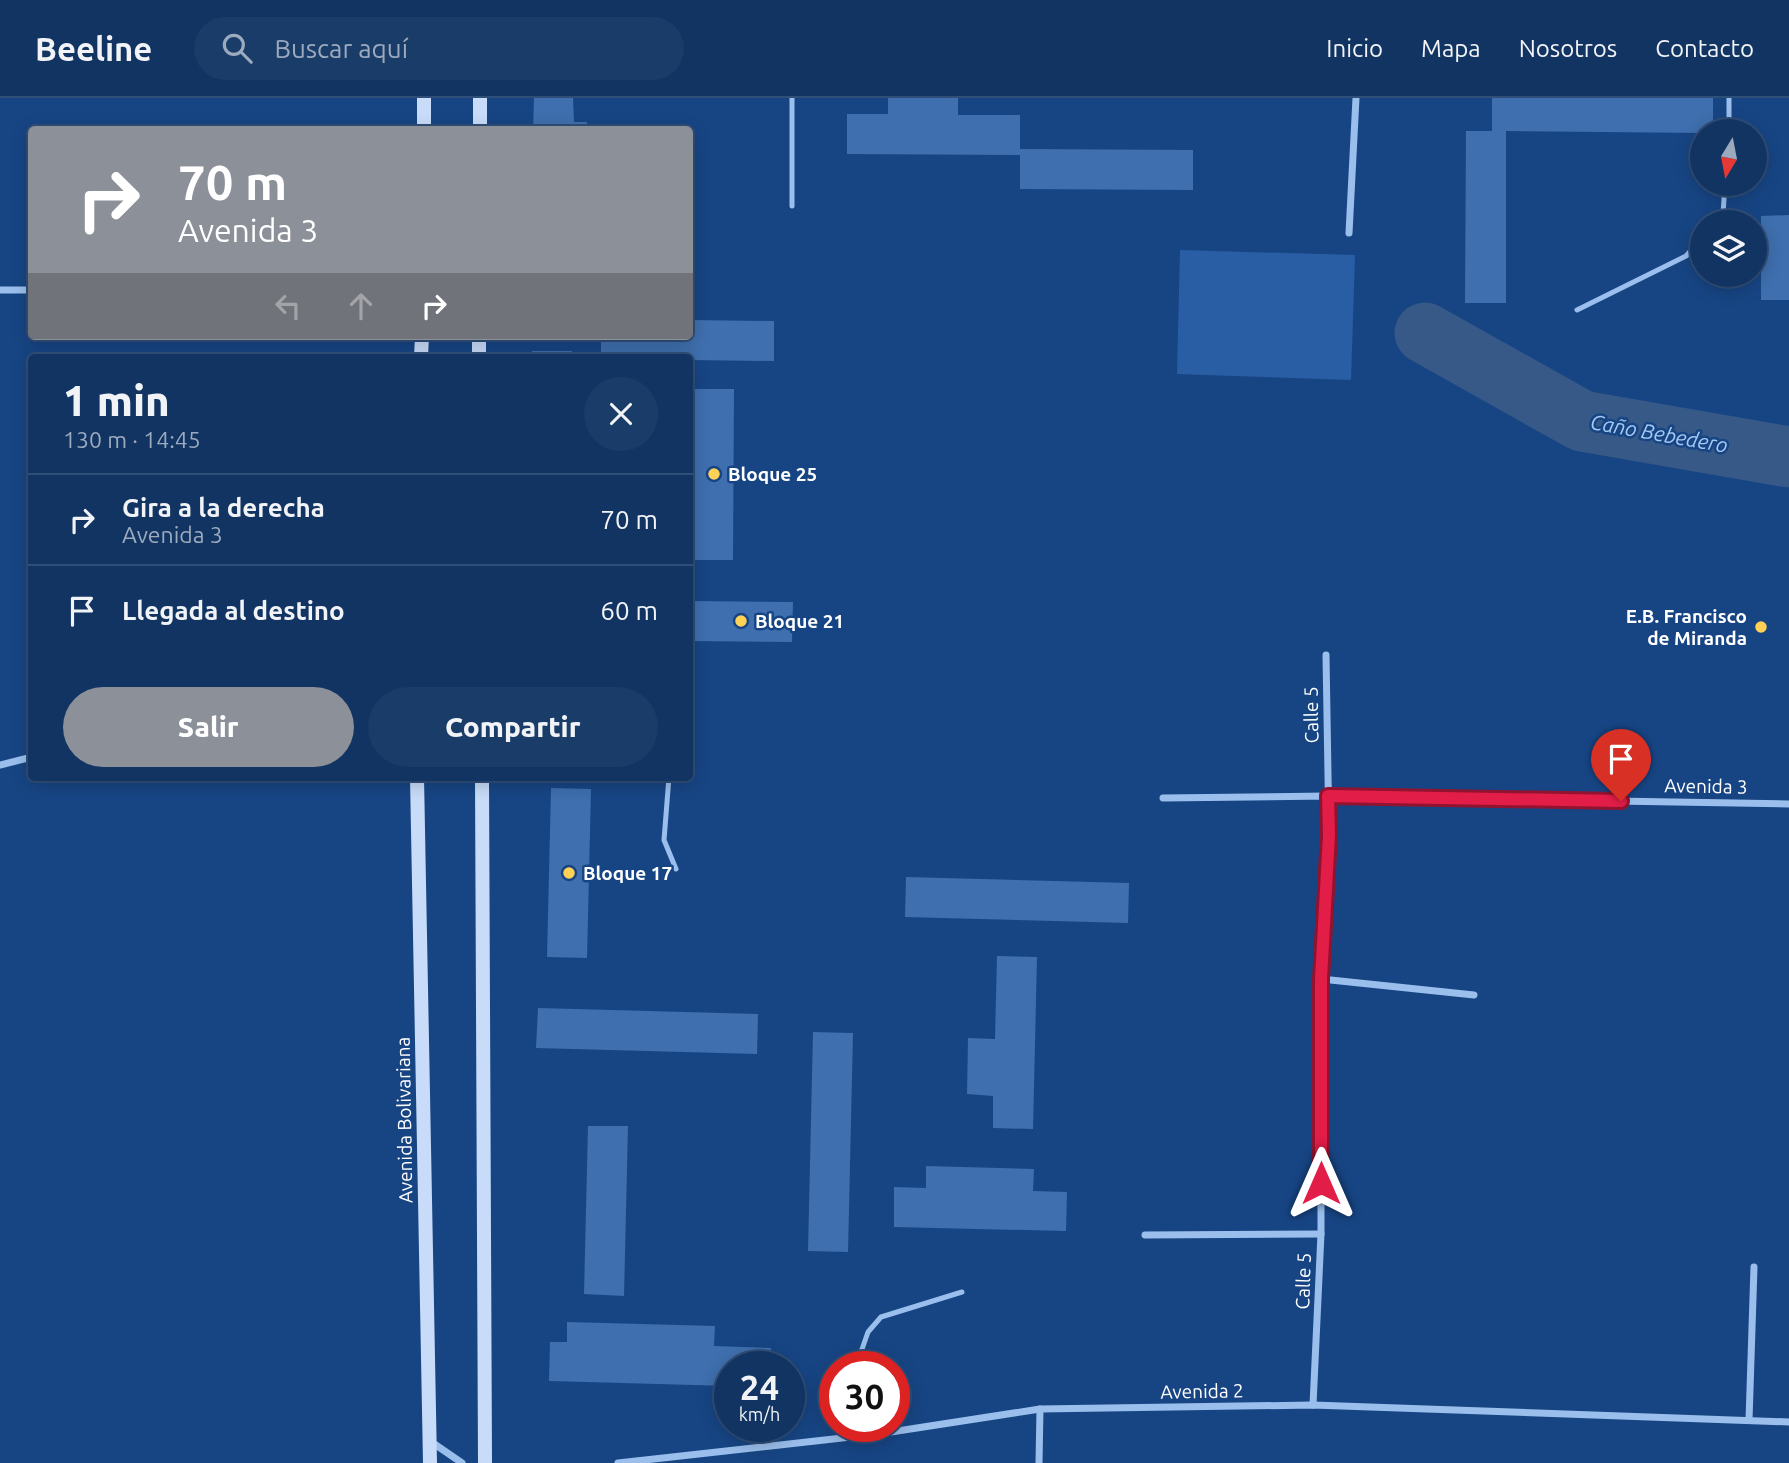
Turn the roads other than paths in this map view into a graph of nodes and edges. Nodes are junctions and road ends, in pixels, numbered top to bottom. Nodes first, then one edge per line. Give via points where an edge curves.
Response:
1 (424, 98) edge
2 (480, 98) edge
3 (792, 98) edge
4 (1356, 98) edge
5 (1729, 98) edge
6 (1729, 119) edge
7 (424, 126) edge
8 (480, 126) edge
9 (792, 206) dead end
10 (1349, 233) dead end
11 (1690, 252) edge
12 (0, 290) edge
13 (28, 290) edge
14 (1577, 310) dead end
15 (1326, 655) dead end
16 (28, 758) edge
17 (0, 765) edge
18 (416, 781) edge
19 (482, 781) edge
20 (669, 781) edge
21 (1328, 796) junction
22 (1163, 798) dead end
23 (1789, 804) edge
24 (677, 869) dead end
25 (1321, 979) junction
26 (1474, 995) dead end
27 (1321, 1234) junction
28 (1145, 1235) dead end
29 (1754, 1267) dead end
30 (962, 1292) dead end
31 (861, 1351) edge
32 (1313, 1405) junction
33 (1040, 1409) junction
34 (1749, 1420) junction
35 (1789, 1422) edge
36 (910, 1426) edge
37 (819, 1437) edge
38 (429, 1441) junction
39 (430, 1463) edge
40 (462, 1463) edge
41 (485, 1463) edge
42 (618, 1463) edge
43 (1039, 1463) edge

1 - 7 street
2 - 8 street
3 - 9 lane
4 - 10 street
5 - 6 lane
11 - 14 lane
12 - 13 street
15 - 21 street, Calle 5
16 - 17 street
18 - 38 street, Avenida Bolivariana
19 - 41 street
20 - 24 lane via 664,840
21 - 22 street, Avenida 3
21 - 23 street, Avenida 3
21 - 25 street, Calle 5
25 - 26 street
25 - 27 street, Calle 5
27 - 28 street
27 - 32 street, Calle 5
29 - 34 street
30 - 31 lane via 881,1317 868,1332
32 - 33 street, Avenida 2
32 - 34 street, Avenida 2
33 - 36 street, Avenida 2
33 - 43 street
34 - 35 street, Avenida 2
37 - 42 street, Avenida 2
38 - 39 street, Avenida Bolivariana
38 - 40 street

